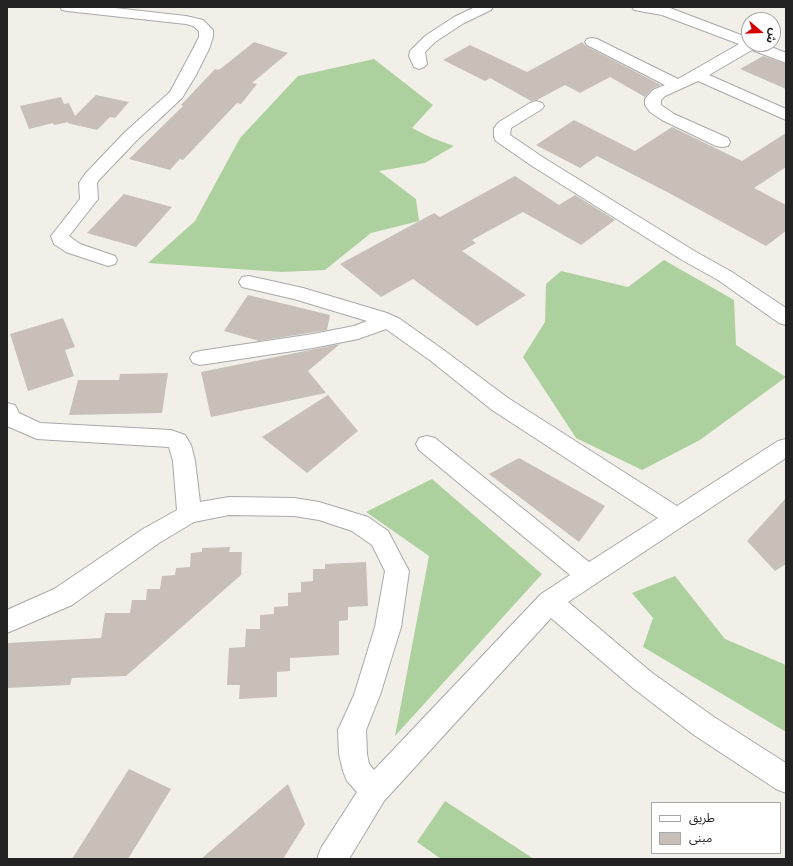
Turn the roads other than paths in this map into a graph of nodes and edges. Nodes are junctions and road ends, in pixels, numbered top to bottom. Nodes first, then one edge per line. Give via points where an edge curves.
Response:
1 (67, 7) edge
2 (486, 7) edge
3 (639, 7) edge
4 (657, 8) edge
5 (741, 41) edge
6 (592, 42) dead end
7 (741, 49) edge
8 (771, 52) edge
9 (786, 58) edge
10 (419, 64) dead end
11 (696, 75) junction
12 (678, 85) junction
13 (536, 106) dead end
14 (786, 114) edge
15 (722, 142) dead end
16 (108, 260) dead end
17 (249, 282) dead end
18 (786, 318) edge
19 (386, 321) junction
20 (200, 358) dead end
21 (7, 411) edge
22 (427, 444) dead end
23 (786, 447) edge
24 (189, 514) junction
25 (676, 518) junction
26 (589, 576) junction
27 (550, 602) junction
28 (7, 622) edge
29 (786, 779) edge
30 (374, 791) junction
31 (332, 859) edge

1 - 16 street via 186,20 198,23 206,30 201,49 176,95 130,136 91,178 88,183 89,199 60,236 61,240 73,248
2 - 10 street via 459,20 430,39 418,51
3 - 4 street
4 - 5 street
6 - 12 street
7 - 11 street
8 - 9 street
11 - 12 street
11 - 14 street
12 - 15 street via 659,94 653,99 653,105 668,118
13 - 18 street via 505,125 502,128 502,137 538,162 725,276
17 - 19 street via 364,312
19 - 20 street via 358,332 313,341
19 - 25 street via 438,356 500,404
21 - 24 street via 10,418 37,431 177,440 184,461
22 - 26 street
23 - 25 street
24 - 28 street via 150,536 63,597
24 - 30 street via 229,506 294,507 360,524 380,538 397,571 393,599 388,627 367,695 352,730 352,754 357,771
25 - 26 street
26 - 27 street
27 - 29 street via 642,680 704,726
27 - 30 street
30 - 31 street

